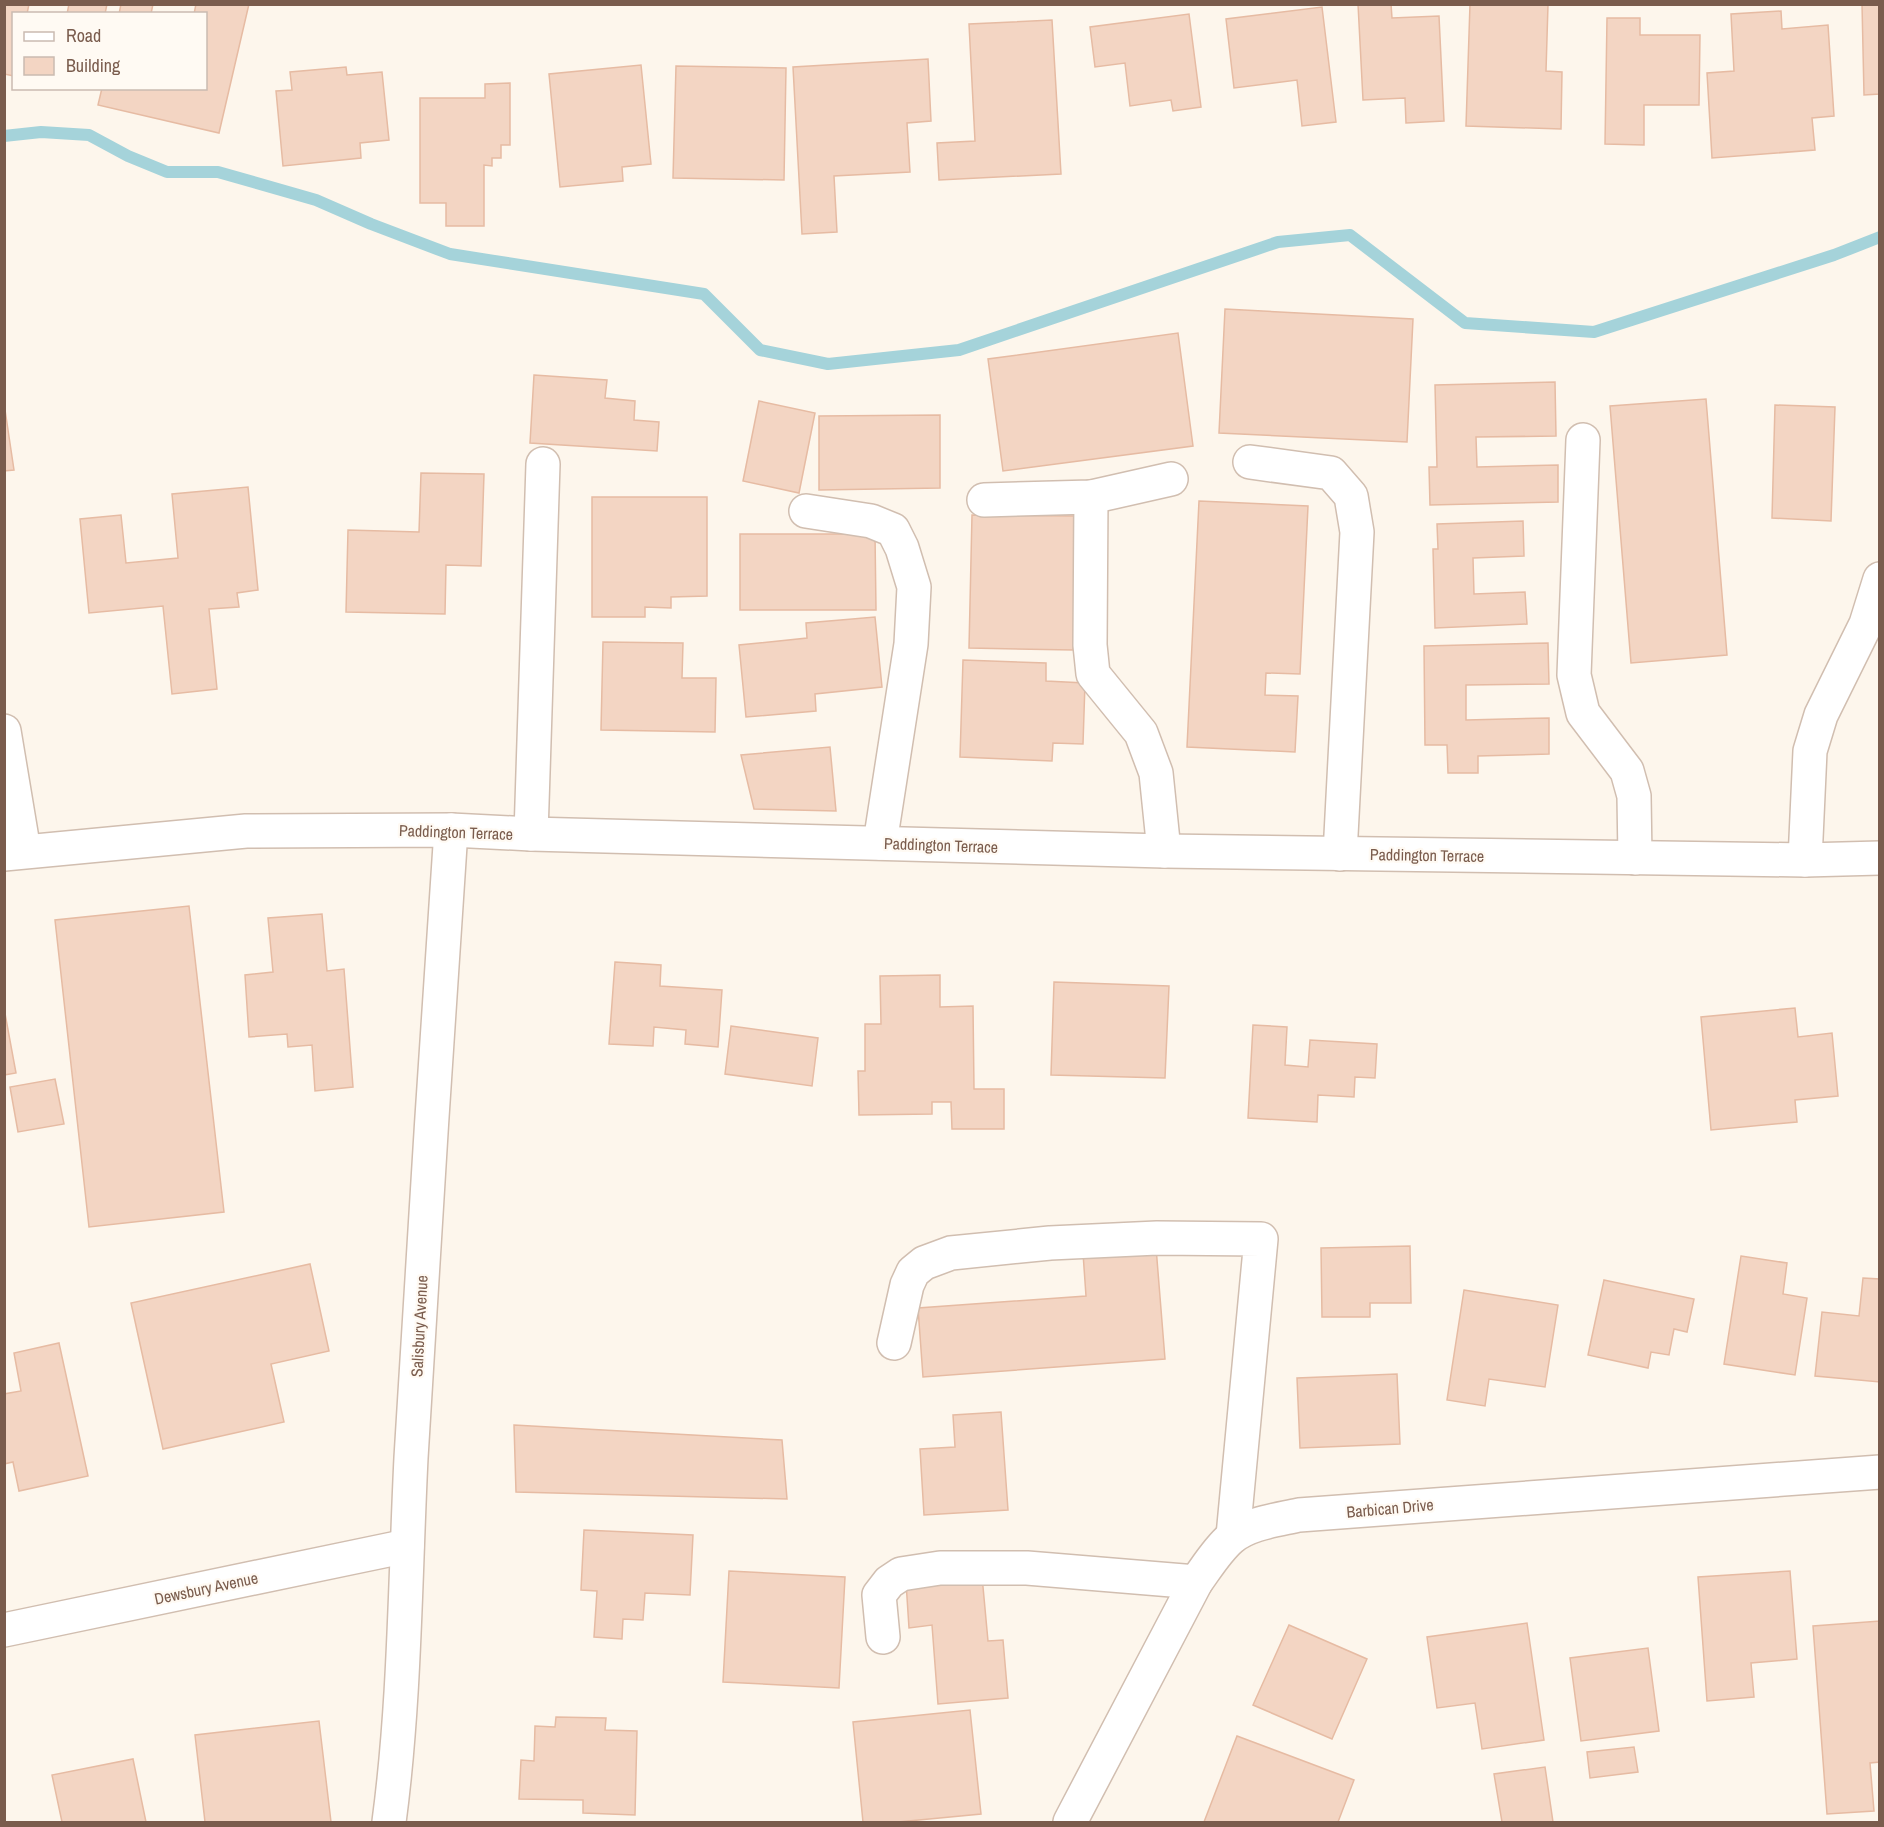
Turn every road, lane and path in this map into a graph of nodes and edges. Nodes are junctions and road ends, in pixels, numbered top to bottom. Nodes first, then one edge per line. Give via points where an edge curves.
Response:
1 (1583, 440) dead end
2 (1250, 462) dead end
3 (543, 464) dead end
4 (1171, 479) dead end
5 (1091, 497) junction
6 (984, 500) dead end
7 (807, 512) dead end
8 (1880, 579) edge
9 (4, 731) edge
10 (451, 830) junction
11 (531, 834) junction
12 (880, 843) junction
13 (1164, 851) junction
14 (14, 853) edge
15 (1340, 854) junction
16 (1635, 858) junction
17 (1880, 858) edge
18 (1805, 860) junction
19 (894, 1343) dead end
20 (1880, 1472) edge
21 (1233, 1536) junction
22 (407, 1546) junction
23 (1196, 1582) junction
24 (4, 1630) edge
25 (883, 1637) dead end
26 (388, 1822) edge
27 (1070, 1822) edge

1 - 16 street via 1574,675 1582,713 1627,771 1634,796
2 - 15 street via 1331,473 1351,496 1357,532
3 - 11 street
4 - 5 street
5 - 6 street
5 - 13 street via 1093,674 1141,733 1156,773
7 - 12 street via 871,521 893,530 914,587 911,644
8 - 18 street via 1866,624 1821,715 1810,752
9 - 14 street
10 - 11 street, Paddington Terrace
10 - 14 street, Paddington Terrace via 246,831
10 - 22 street, Salisbury Avenue
11 - 12 street, Paddington Terrace
12 - 13 street, Paddington Terrace
13 - 15 street, Paddington Terrace
15 - 16 street, Paddington Terrace
16 - 18 street, Paddington Terrace
17 - 18 street, Paddington Terrace
19 - 21 street via 913,1272 924,1263 951,1253 1157,1238 1261,1239
20 - 21 street, Barbican Drive via 1299,1515 1264,1522
21 - 23 street, Barbican Drive
22 - 24 street, Dewsbury Avenue
22 - 26 street, Salisbury Avenue via 399,1717
23 - 25 street via 1027,1568 940,1568 901,1574 879,1595
23 - 27 street, Barbican Drive

